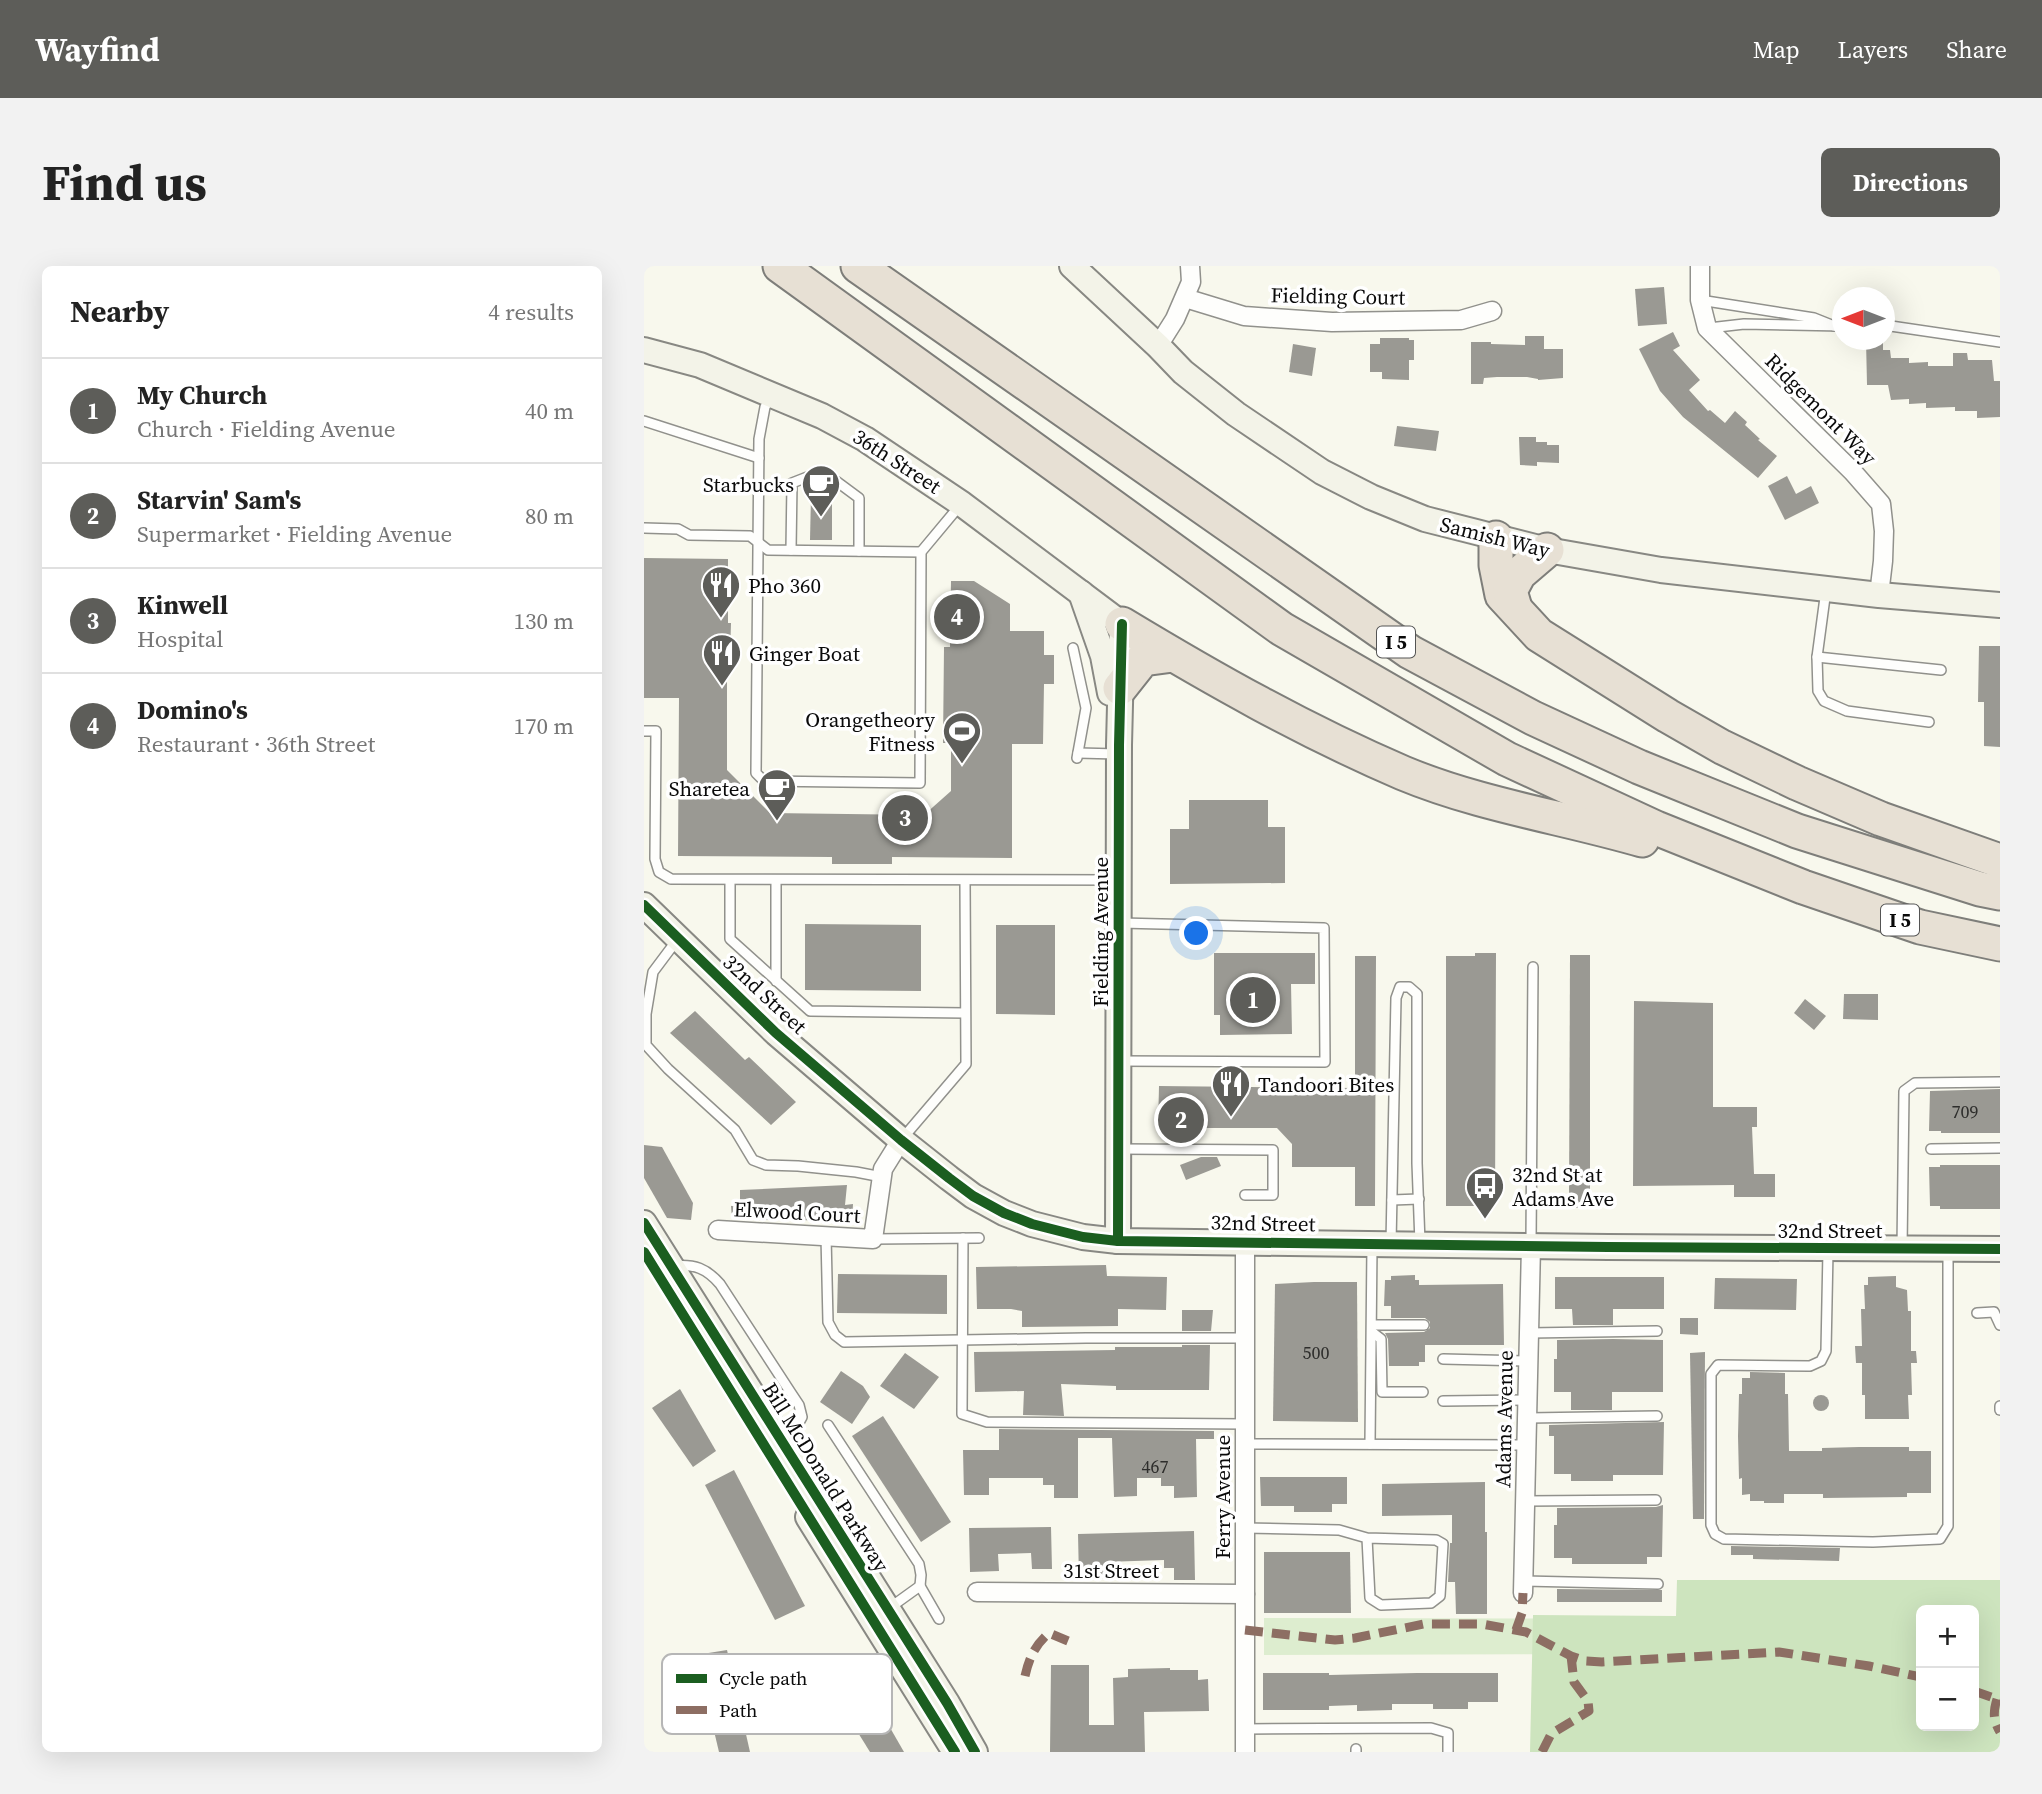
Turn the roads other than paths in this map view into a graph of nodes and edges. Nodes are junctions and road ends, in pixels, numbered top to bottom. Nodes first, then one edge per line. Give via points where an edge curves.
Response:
1 (780, 266) edge
2 (858, 266) edge
3 (1072, 266) edge
4 (1190, 266) edge
5 (1700, 266) edge
6 (1185, 298) junction
7 (1700, 300) junction
8 (1492, 311) dead end
9 (1832, 324) edge
10 (1832, 326) edge
11 (1895, 326) edge
12 (1707, 328) junction
13 (2000, 342) edge
14 (1158, 346) junction
15 (644, 350) edge
16 (772, 394) junction
17 (644, 421) edge
18 (759, 458) junction
19 (962, 504) junction
20 (644, 528) edge
21 (1496, 538) junction
22 (758, 542) junction
23 (791, 550) junction
24 (859, 551) junction
25 (1547, 551) junction
26 (921, 552) junction
27 (1826, 589) junction
28 (1081, 593) junction
29 (1879, 595) junction
30 (2000, 605) edge
31 (1514, 608) junction
32 (1122, 624) junction
33 (1073, 648) dead end
34 (1173, 655) junction
35 (1817, 657) junction
36 (1941, 670) dead end
37 (1121, 688) junction
38 (1929, 722) dead end
39 (644, 731) edge
40 (1119, 750) junction
41 (2000, 861) edge
42 (730, 880) junction
43 (776, 880) junction
44 (1119, 880) junction
45 (965, 881) junction
46 (1803, 887) junction
47 (2000, 893) edge
48 (644, 905) edge
49 (1119, 923) junction
50 (678, 938) junction
51 (2000, 944) edge
52 (1533, 967) dead end
53 (776, 981) junction
54 (965, 1013) junction
55 (1119, 1061) junction
56 (2000, 1082) edge
57 (901, 1140) junction
58 (2000, 1148) edge
59 (1118, 1149) junction
60 (1931, 1149) dead end
61 (882, 1177) junction
62 (1245, 1195) dead end
63 (1419, 1199) junction
64 (1392, 1200) junction
65 (644, 1223) edge
66 (718, 1230) dead end
67 (826, 1236) junction
68 (963, 1238) junction
69 (979, 1238) dead end
70 (873, 1239) junction
71 (1118, 1241) junction
72 (1245, 1242) junction
73 (1381, 1244) junction
74 (1420, 1244) junction
75 (1531, 1245) junction
76 (1828, 1249) junction
77 (1902, 1249) junction
78 (2000, 1249) edge
79 (1948, 1250) junction
80 (644, 1252) edge
81 (671, 1266) junction
82 (1977, 1313) dead end
83 (1423, 1325) dead end
84 (2000, 1325) edge
85 (1372, 1329) junction
86 (1657, 1331) dead end
87 (1529, 1332) junction
88 (1245, 1338) junction
89 (963, 1340) junction
90 (1443, 1359) dead end
91 (1528, 1361) junction
92 (1423, 1392) dead end
93 (1528, 1399) junction
94 (1444, 1401) dead end
95 (1657, 1416) dead end
96 (1528, 1418) junction
97 (1245, 1423) junction
98 (828, 1425) dead end
99 (780, 1440) junction
100 (1245, 1444) junction
101 (1370, 1444) junction
102 (1527, 1445) junction
103 (1656, 1500) dead end
104 (1526, 1501) junction
105 (1245, 1528) junction
106 (1367, 1538) junction
107 (1658, 1584) dead end
108 (919, 1586) junction
109 (1524, 1587) joint
110 (977, 1592) dead end
111 (1245, 1594) junction
112 (886, 1610) junction
113 (939, 1619) dead end
114 (1245, 1730) junction
115 (955, 1752) edge
116 (975, 1752) edge
117 (1245, 1752) edge
118 (1448, 1752) edge

1 - 46 highway, I 5 via 1282,629 1507,760 1656,828
2 - 47 highway, I 5 via 1410,652 1639,767 1797,831
3 - 14 main road, Samish Way
4 - 6 street via 1192,282
5 - 7 street
6 - 8 street, Fielding Court via 1244,316 1332,322 1461,320
6 - 14 street
7 - 9 lane
7 - 12 street
10 - 12 lane
11 - 13 lane
12 - 29 street, Ridgemont Way via 1881,504 1884,531
14 - 21 main road, Samish Way via 1236,414 1322,472 1424,519
15 - 16 main road, 36th Street via 700,365
16 - 18 lane via 765,407
16 - 19 main road, 36th Street via 865,439
17 - 18 lane
18 - 22 lane
19 - 26 lane
19 - 28 main road, 36th Street
20 - 22 lane via 678,528 689,535 750,536
21 - 25 main road, Samish Way
21 - 31 highway via 1502,595
22 - 23 lane via 768,550
22 - 26 lane via 756,773 764,780 920,783
23 - 24 lane
23 - 24 lane via 792,483 815,474 832,478 859,498
24 - 26 lane
25 - 27 main road, Samish Way
25 - 31 highway via 1519,574 1510,591
27 - 29 main road, Samish Way
27 - 35 lane
28 - 32 main road, 36th Street
28 - 40 main road via 1103,656
29 - 30 main road, Samish Way
31 - 41 highway via 1539,635 1722,747 1881,819
32 - 34 highway
32 - 37 main road, Fielding Avenue
33 - 40 lane via 1086,708 1077,756
34 - 37 highway via 1143,659
34 - 46 highway via 1254,701 1404,773 1486,802 1595,827
35 - 36 lane
35 - 38 lane via 1818,691 1824,701 1847,711
37 - 40 main road, Fielding Avenue
39 - 42 lane via 656,732 655,859 659,872 671,879
40 - 44 main road, Fielding Avenue
42 - 43 lane
42 - 53 lane via 730,939
43 - 45 lane
43 - 53 lane
44 - 45 lane
44 - 49 main road, Fielding Avenue
45 - 54 lane
46 - 51 highway, I 5 via 1920,927
48 - 50 main road, 32nd Street
49 - 55 main road, Fielding Avenue
49 - 55 lane via 1324,928 1325,1062
50 - 57 main road, 32nd Street via 776,1033
50 - 61 lane via 653,972 646,1045 735,1130 753,1160
52 - 75 lane
53 - 54 lane via 810,1011
54 - 57 lane via 965,1064
55 - 59 main road, Fielding Avenue
56 - 77 lane via 1915,1083 1904,1091
57 - 61 street
57 - 71 main road, 32nd Street via 965,1190 1004,1213 1058,1231
58 - 60 lane
59 - 62 lane via 1273,1150 1273,1195
59 - 71 main road, Fielding Avenue
61 - 70 street
63 - 64 lane
63 - 64 lane via 1417,994 1400,987 1396,998
63 - 74 lane
64 - 73 lane
65 - 81 main road, Bill McDonald Parkway
66 - 67 street, Elwood Court
67 - 70 street, Elwood Court
67 - 89 lane via 828,1322 844,1342
68 - 69 lane
68 - 70 lane
68 - 89 lane
71 - 72 main road, 32nd Street
72 - 73 main road, 32nd Street
72 - 88 street, Ferry Avenue
73 - 74 main road, 32nd Street
73 - 85 lane
74 - 75 main road, 32nd Street
75 - 76 main road, 32nd Street
75 - 87 street, Adams Avenue
76 - 77 main road, 32nd Street
76 - 79 lane via 1826,1351 1821,1361 1810,1366 1718,1365 1711,1374 1711,1525 1724,1539 1940,1539 1948,1526
77 - 79 main road, 32nd Street
78 - 79 main road, 32nd Street
80 - 115 main road, Bill McDonald Parkway
81 - 99 main road, Bill McDonald Parkway
81 - 99 lane via 709,1272 799,1405 802,1417
82 - 84 lane via 1994,1312
83 - 85 lane
85 - 92 lane via 1381,1339 1382,1392
85 - 101 lane
86 - 87 lane
87 - 91 street, Adams Avenue
88 - 89 lane
88 - 97 street, Ferry Avenue
89 - 97 lane via 962,1414 987,1422
90 - 91 lane
91 - 93 street, Adams Avenue
93 - 94 lane
93 - 96 street, Adams Avenue
95 - 96 lane
96 - 102 street, Adams Avenue
97 - 100 street, Ferry Avenue
98 - 108 lane via 919,1564
99 - 112 main road, Bill McDonald Parkway
100 - 101 lane
100 - 105 street, Ferry Avenue
101 - 102 lane
102 - 104 street, Adams Avenue
103 - 104 lane
104 - 109 street, Adams Avenue
105 - 106 lane via 1339,1530
105 - 111 street, Ferry Avenue
106 - 106 lane via 1370,1598 1381,1605 1431,1603 1440,1596 1443,1544
107 - 109 lane
108 - 112 lane
108 - 113 lane
110 - 111 street, 31st Street
111 - 114 street, Ferry Avenue
112 - 116 main road, Bill McDonald Parkway
114 - 117 street, Ferry Avenue
114 - 118 lane via 1431,1728 1448,1733

